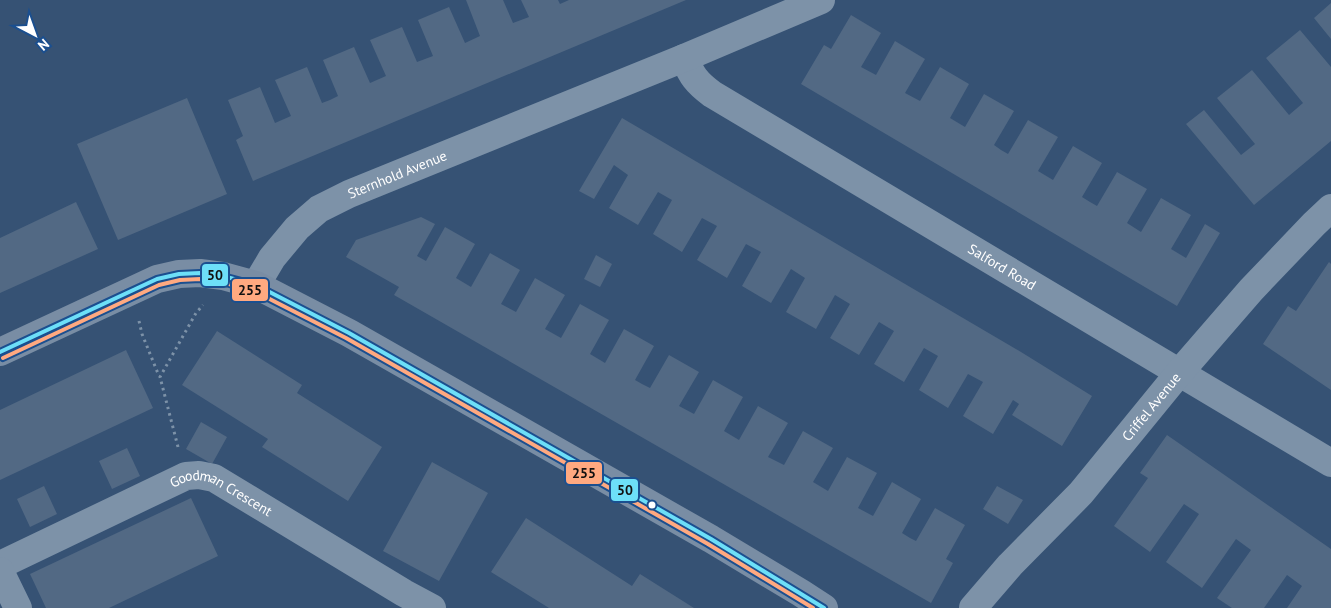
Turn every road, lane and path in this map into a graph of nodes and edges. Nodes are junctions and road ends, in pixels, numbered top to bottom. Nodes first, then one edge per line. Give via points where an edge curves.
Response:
1 (821, 0) edge
2 (684, 58) junction
3 (1331, 208) edge
4 (223, 276) junction
5 (256, 284) junction
6 (132, 291) junction
7 (0, 352) edge
8 (1179, 373) junction
9 (160, 376) junction
10 (1331, 463) edge
11 (186, 476) junction
12 (0, 565) edge
13 (0, 571) edge
14 (400, 600) edge
15 (18, 608) edge
16 (432, 608) edge
17 (824, 608) edge
18 (974, 608) edge

1 - 2 street, Sternhold Avenue
2 - 5 street, Sternhold Avenue via 349,194 319,210 297,228
2 - 8 street, Salford Road via 700,86 712,94
3 - 8 street, Criffel Avenue via 1251,290
4 - 5 main road
4 - 6 main road via 179,274
4 - 9 path via 196,313
5 - 17 main road via 702,534
6 - 7 main road
6 - 9 path via 142,334
8 - 10 street, Salford Road
8 - 18 street, Criffel Avenue via 1081,493 1010,565
9 - 11 path
11 - 12 street, Goodman Crescent
11 - 14 street, Goodman Crescent via 214,478
13 - 15 street
14 - 16 street, Goodman Crescent

